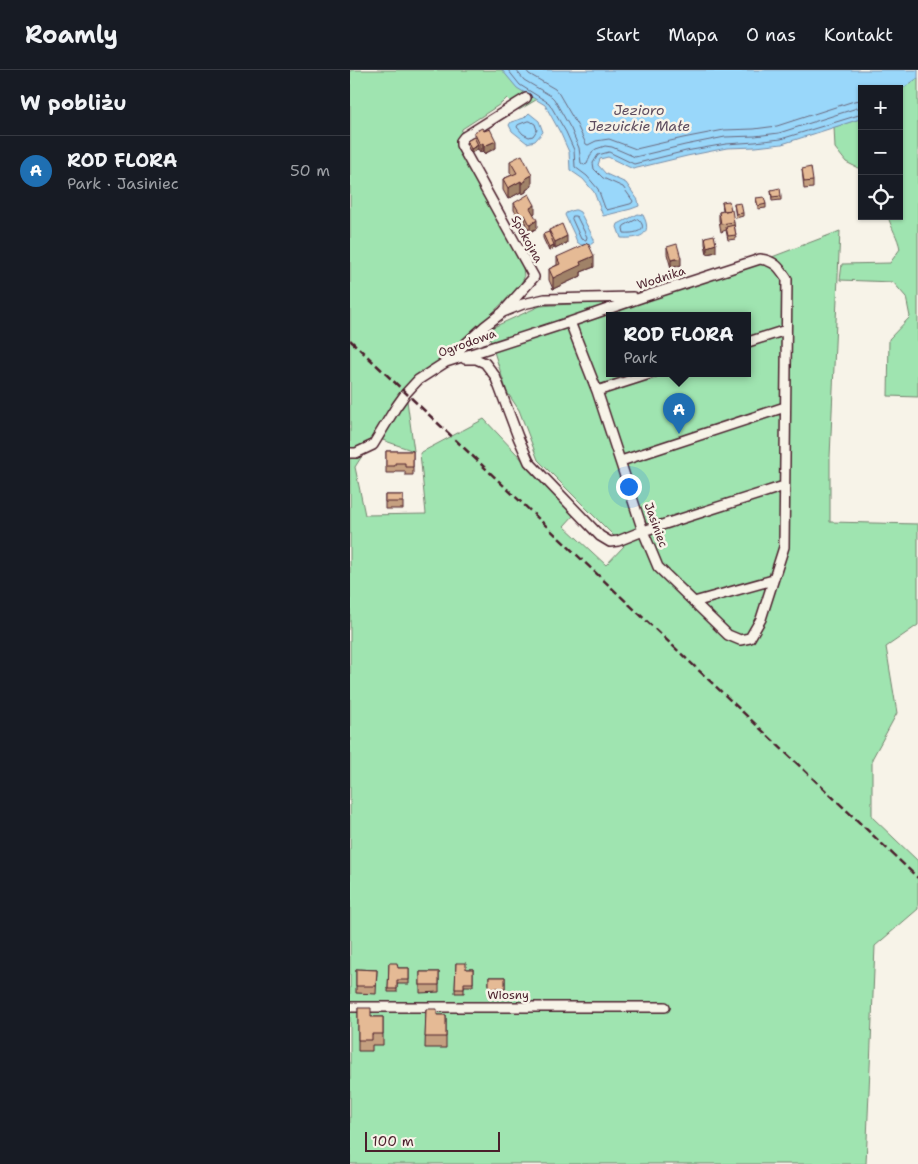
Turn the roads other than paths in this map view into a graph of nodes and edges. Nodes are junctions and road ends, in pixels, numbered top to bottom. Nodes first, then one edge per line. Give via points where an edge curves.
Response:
1 (526, 98) dead end
2 (643, 297) junction
3 (502, 312) junction
4 (570, 322) junction
5 (786, 330) junction
6 (751, 341) edge
7 (446, 362) junction
8 (641, 377) edge
9 (597, 391) junction
10 (785, 407) junction
11 (350, 453) edge
12 (621, 461) junction
13 (784, 486) junction
14 (643, 531) junction
15 (773, 580) junction
16 (694, 602) junction
17 (350, 1007) edge
18 (665, 1007) dead end

1 - 3 street, Spokojna via 461,141 534,277
2 - 3 street via 544,299
2 - 4 street, Wodnika
2 - 5 street, Wodnika via 760,259 770,260 787,279
3 - 7 street
4 - 7 street, Ogrodowa
4 - 9 street, Jasiniec
5 - 6 street
5 - 10 street
7 - 11 street, Ogrodowa via 418,380 406,393 373,445
7 - 14 street via 476,359 485,363 495,376 529,462 600,536 610,542
8 - 9 street
9 - 12 street, Jasiniec
10 - 12 street
10 - 13 street
12 - 14 street, Jasiniec
13 - 14 street
13 - 15 street via 784,547
14 - 16 street, Jasiniec via 658,567
15 - 16 street
15 - 16 street, Jasiniec via 761,619 750,638 740,640 728,635
17 - 18 street, Wiosny

